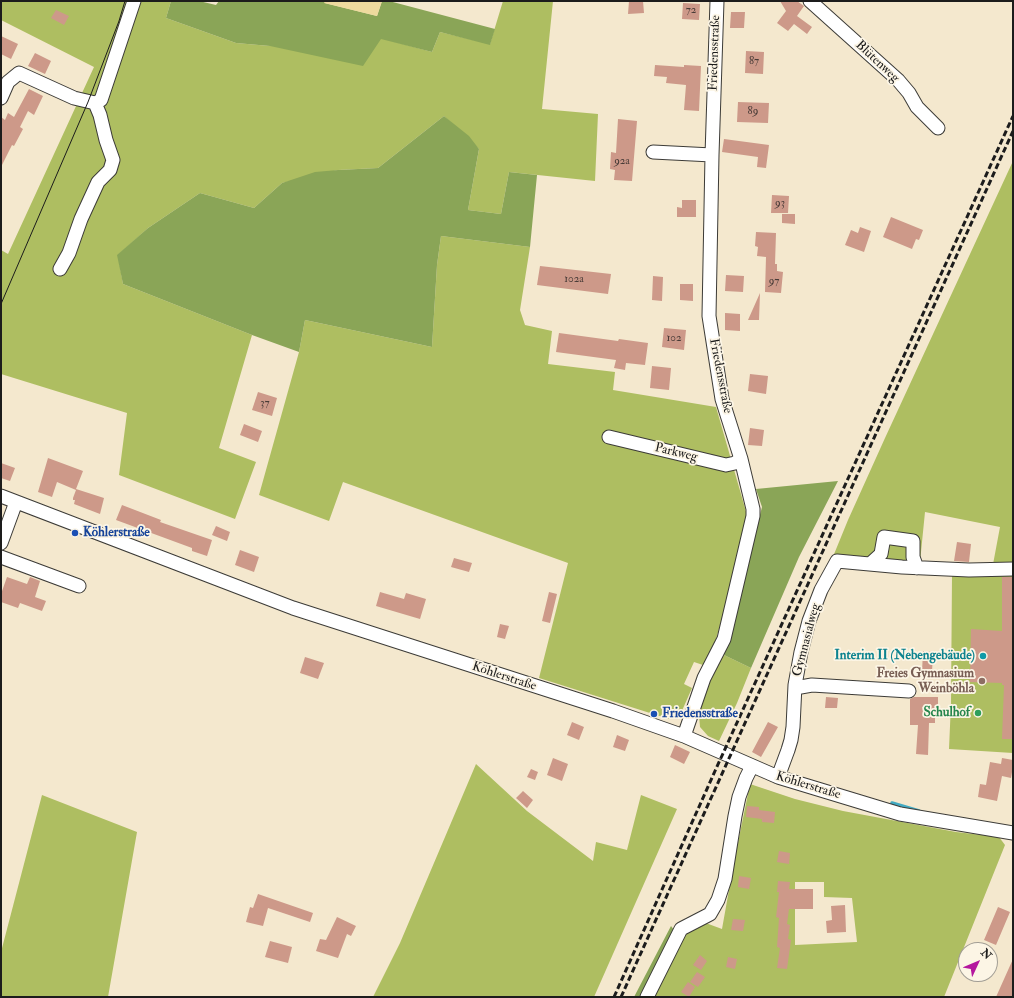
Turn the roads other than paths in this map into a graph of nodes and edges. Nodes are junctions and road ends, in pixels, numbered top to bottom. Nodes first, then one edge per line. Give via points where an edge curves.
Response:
1 (134, 1) edge
2 (717, 1) edge
3 (810, 1) edge
4 (1, 98) edge
5 (95, 103) junction
6 (938, 128) dead end
7 (653, 152) dead end
8 (712, 156) junction
9 (60, 269) dead end
10 (610, 437) dead end
11 (741, 459) junction
12 (1, 496) edge
13 (16, 502) junction
14 (1, 543) edge
15 (1, 557) edge
16 (870, 564) junction
17 (917, 568) junction
18 (1013, 569) edge
19 (79, 586) dead end
20 (795, 688) junction
21 (909, 691) dead end
22 (684, 736) junction
23 (752, 766) junction
24 (778, 777) junction
25 (1013, 833) edge
26 (647, 997) edge

1 - 5 street via 101,100
2 - 8 street, Friedensstraße
3 - 6 street, Blütenweg via 898,80 917,107
4 - 5 street via 8,82 19,73 74,98
5 - 9 street via 114,160 110,170 98,182
7 - 8 street
8 - 11 street, Friedensstraße via 709,316 722,399
10 - 11 street, Parkweg via 726,465
11 - 22 street, Friedensstraße via 753,516 724,639 704,678
12 - 13 street, Köhlerstraße
13 - 14 street
13 - 22 street, Köhlerstraße via 293,608
15 - 19 street
16 - 17 street, Gymnasialweg
16 - 17 street via 881,554 884,537 913,541 913,557
16 - 20 street, Gymnasialweg via 836,561 809,621
17 - 18 street, Gymnasialweg
20 - 21 street via 812,685
20 - 24 street, Gymnasialweg via 791,740
22 - 23 street, Köhlerstraße
23 - 24 street, Köhlerstraße
23 - 26 street via 739,797 725,879 718,900 710,914 681,929
24 - 25 street, Köhlerstraße via 900,814

